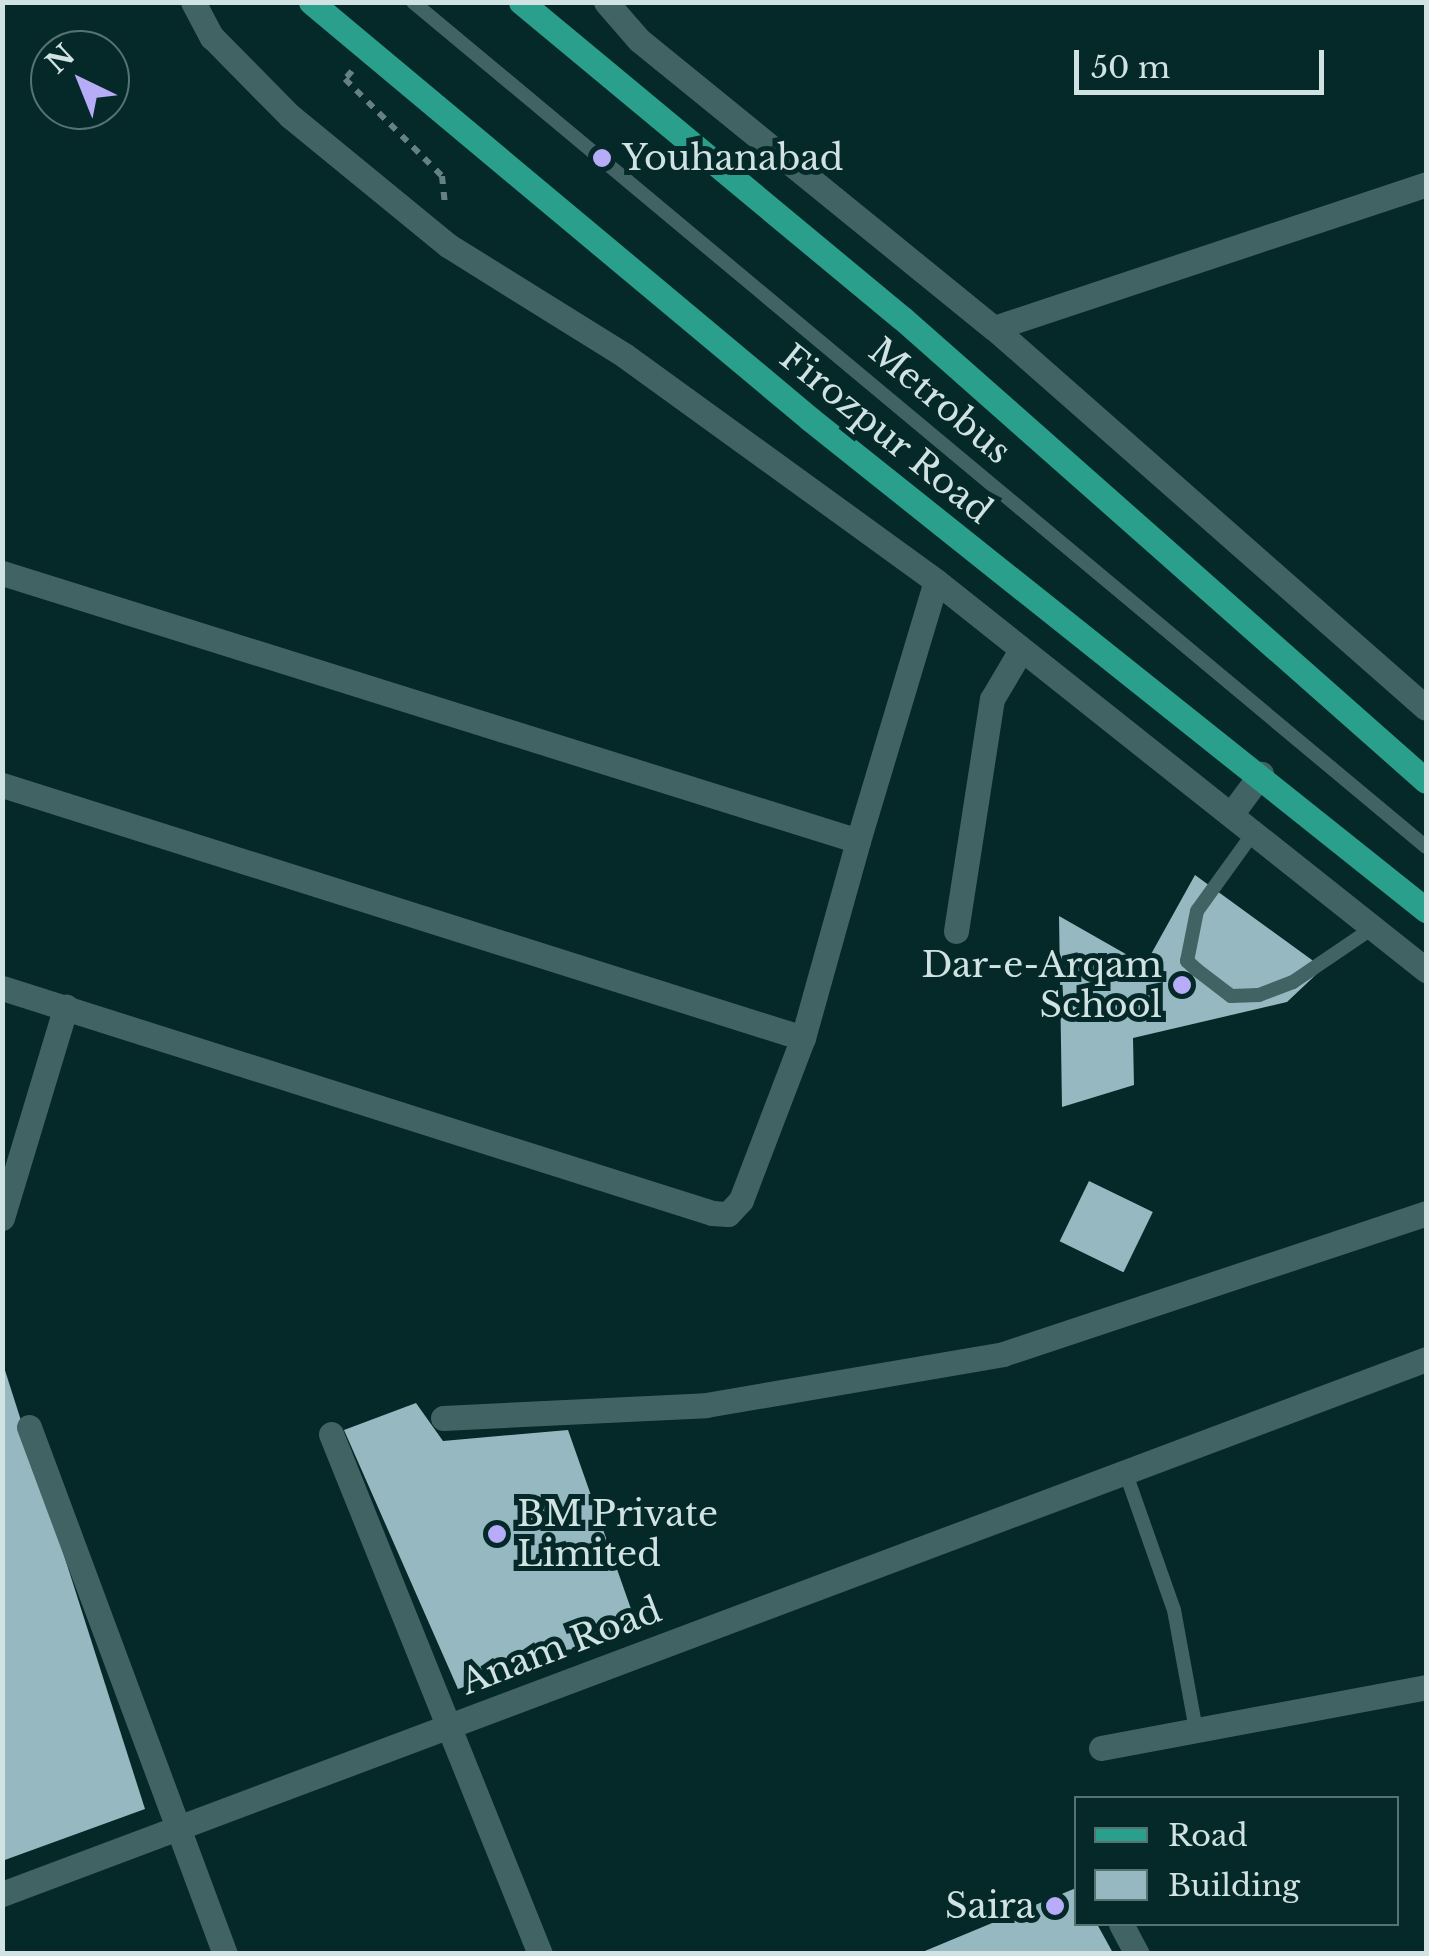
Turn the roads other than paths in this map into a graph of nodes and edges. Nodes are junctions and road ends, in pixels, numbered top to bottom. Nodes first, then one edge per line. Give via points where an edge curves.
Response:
1 (193, 2) edge
2 (311, 2) edge
3 (414, 2) edge
4 (522, 2) edge
5 (606, 2) edge
6 (1426, 184) edge
7 (994, 328) junction
8 (2, 573) edge
9 (936, 582) junction
10 (1021, 650) junction
11 (1426, 708) edge
12 (1261, 774) junction
13 (1426, 781) edge
14 (2, 786) edge
15 (1232, 814) junction
16 (1254, 832) junction
17 (858, 841) junction
18 (1426, 847) edge
19 (1426, 910) edge
20 (1374, 927) junction
21 (956, 932) dead end
22 (1426, 970) edge
23 (2, 988) edge
24 (66, 1006) junction
25 (802, 1038) junction
26 (1426, 1213) edge
27 (2, 1218) edge
28 (1426, 1359) edge
29 (443, 1418) dead end
30 (29, 1427) dead end
31 (331, 1434) dead end
32 (1126, 1471) junction
33 (1426, 1687) edge
34 (450, 1724) junction
35 (1196, 1730) junction
36 (1102, 1748) dead end
37 (176, 1827) junction
38 (2, 1894) edge
39 (1123, 1926) edge
40 (225, 1954) edge
41 (540, 1954) edge
42 (1138, 1954) edge

1 - 9 street via 212,37 290,116 449,246 624,355
2 - 12 main road, Firozpur Road via 810,418
3 - 18 lane, Metrobus
4 - 13 main road via 902,318
5 - 7 street via 639,40
6 - 7 street
7 - 11 street
8 - 17 street
9 - 10 street
9 - 17 street
10 - 15 street
10 - 21 street via 992,699
12 - 15 street
12 - 19 main road, Firozpur Road
14 - 25 street
15 - 16 street
16 - 20 street
16 - 20 lane via 1197,912 1187,961 1196,970 1231,996 1259,995 1294,982
17 - 25 street
20 - 22 street
23 - 24 street
24 - 25 street via 728,1214 740,1200
24 - 27 street
26 - 29 street via 1002,1354 706,1406
28 - 32 street, Anam Road
30 - 37 street
31 - 34 street
32 - 34 street, Anam Road
32 - 35 lane via 1174,1610
33 - 35 street
34 - 37 street, Anam Road
34 - 41 street
35 - 36 street
37 - 38 street, Anam Road
37 - 40 street
39 - 42 street

